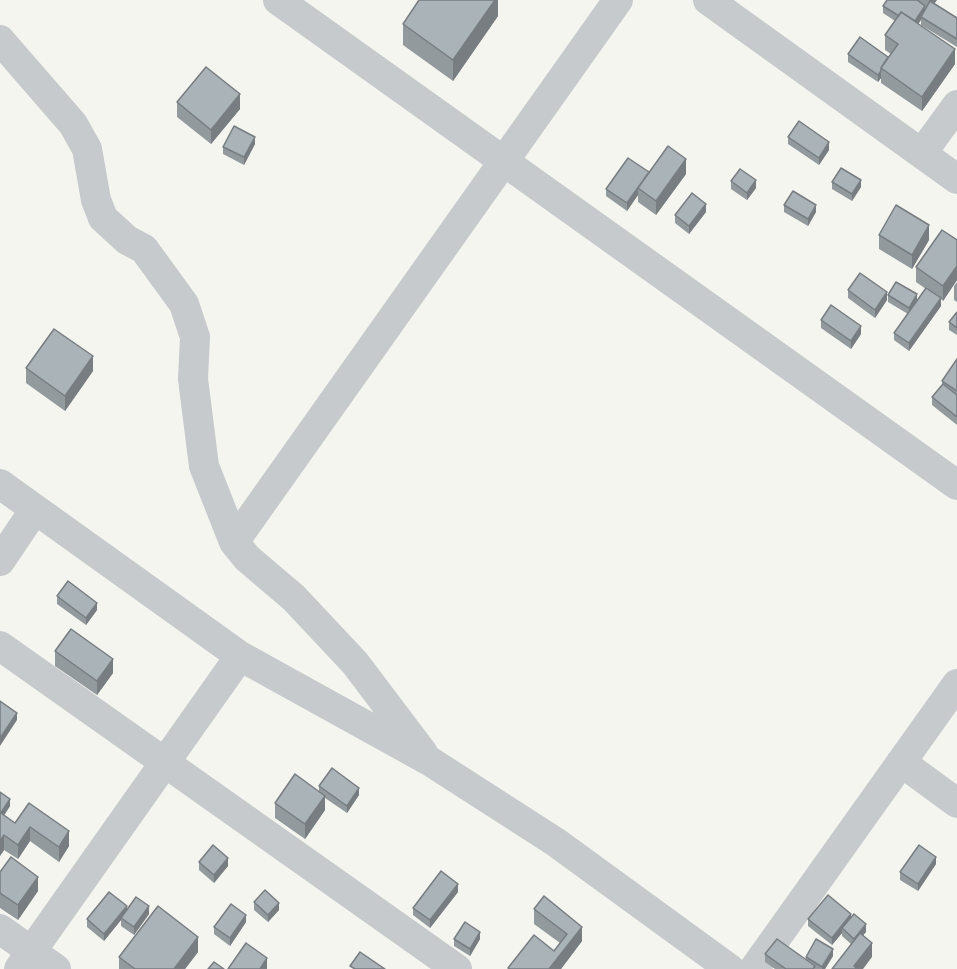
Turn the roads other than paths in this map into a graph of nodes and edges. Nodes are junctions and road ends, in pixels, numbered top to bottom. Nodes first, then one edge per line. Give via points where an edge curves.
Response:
1 (278, 0) edge
2 (618, 0) edge
3 (708, 0) edge
4 (0, 40) edge
5 (957, 105) edge
6 (922, 153) junction
7 (504, 161) junction
8 (957, 178) edge
9 (0, 484) edge
10 (957, 485) edge
11 (35, 509) junction
12 (234, 542) junction
13 (0, 561) edge
14 (0, 646) edge
15 (240, 656) junction
16 (957, 684) edge
17 (165, 760) junction
18 (428, 760) junction
19 (901, 762) junction
20 (957, 803) edge
21 (0, 929) edge
22 (25, 960) edge
23 (56, 969) edge
24 (457, 969) edge
25 (730, 969) edge
26 (754, 969) edge

1 - 7 street
2 - 7 street
3 - 6 street
4 - 12 street via 73,124 87,149 96,200 104,218 127,240 144,249 184,304 195,337 193,379 204,466
5 - 6 street
6 - 8 street
7 - 10 street
7 - 12 street
9 - 11 street
11 - 13 street
11 - 15 street
12 - 18 street via 355,663
14 - 17 street
15 - 17 street
15 - 18 street
16 - 19 street
17 - 22 street
17 - 24 street
18 - 25 street via 557,843
19 - 20 street
19 - 26 street
21 - 22 street
22 - 23 street

